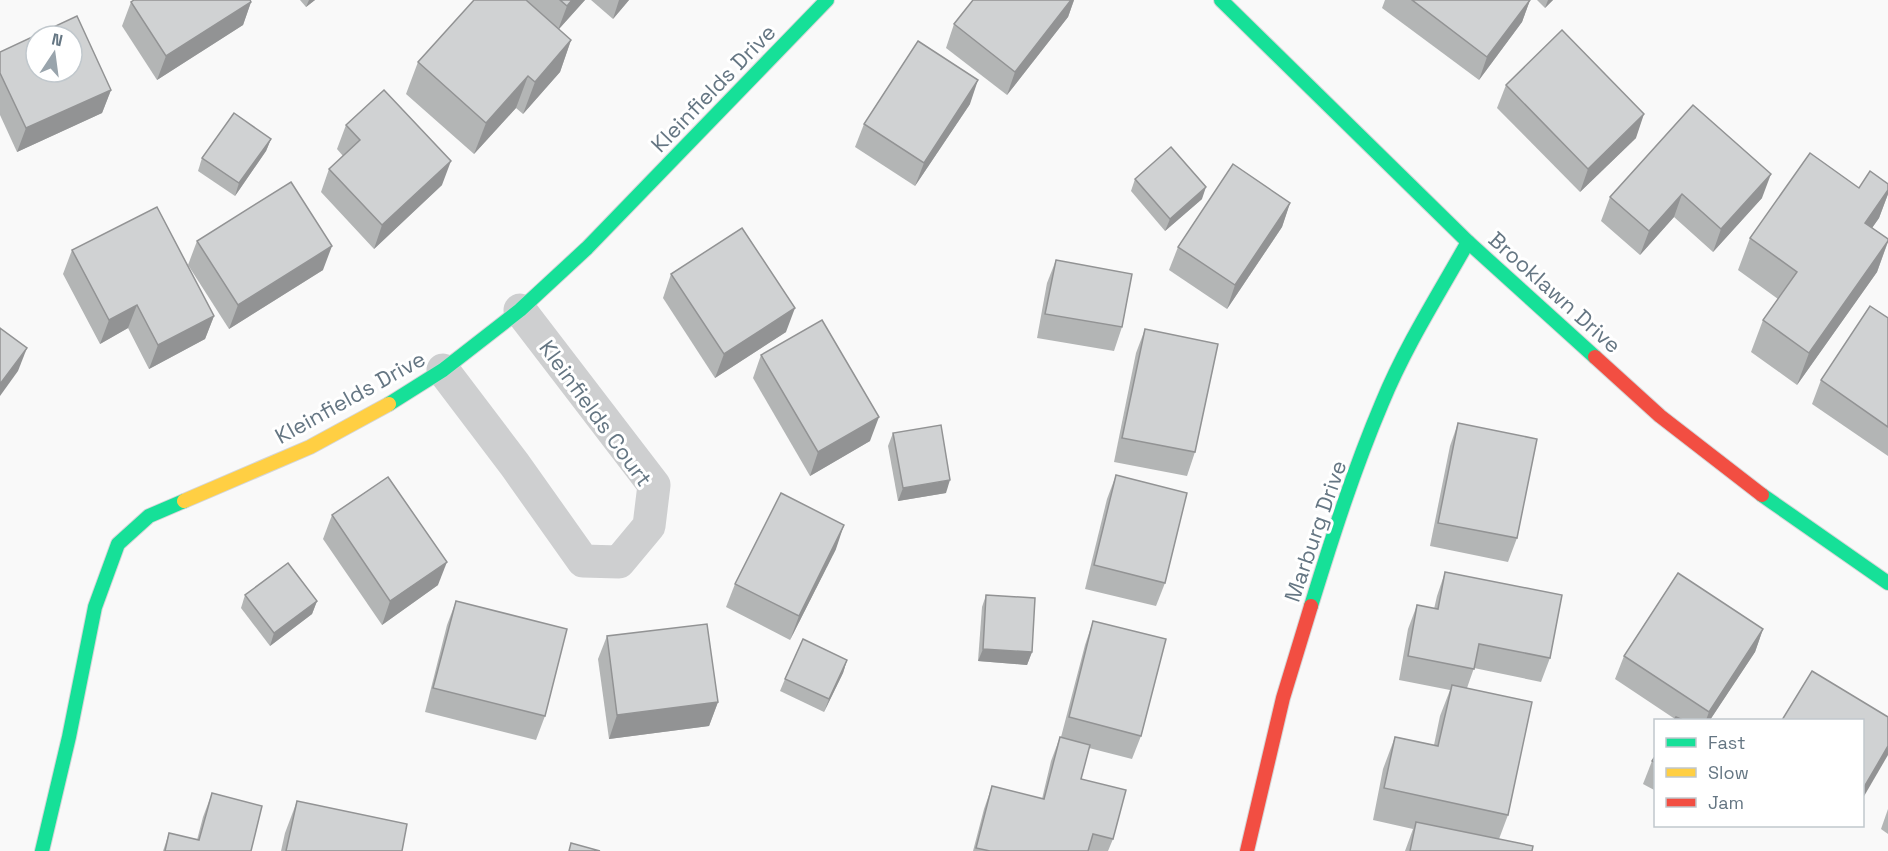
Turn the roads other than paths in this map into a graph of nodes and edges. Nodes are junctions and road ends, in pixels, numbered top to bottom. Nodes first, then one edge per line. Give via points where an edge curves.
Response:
1 (827, 0) edge
2 (1221, 0) edge
3 (1468, 242) junction
4 (520, 310) junction
5 (443, 370) junction
6 (1888, 583) edge
7 (42, 851) edge
8 (1247, 851) edge

1 - 4 street, Kleinfields Drive via 587,248
2 - 3 street, Brooklawn Drive
3 - 6 street, Brooklawn Drive via 1660,416 1762,495
3 - 8 street, Marburg Drive via 1412,340 1382,403 1331,540 1283,698
4 - 5 street, Kleinfields Drive
4 - 5 street, Kleinfields Court via 654,485 649,526 619,562 583,561
5 - 7 street, Kleinfields Drive via 381,410 310,447 149,516 118,544 95,607

